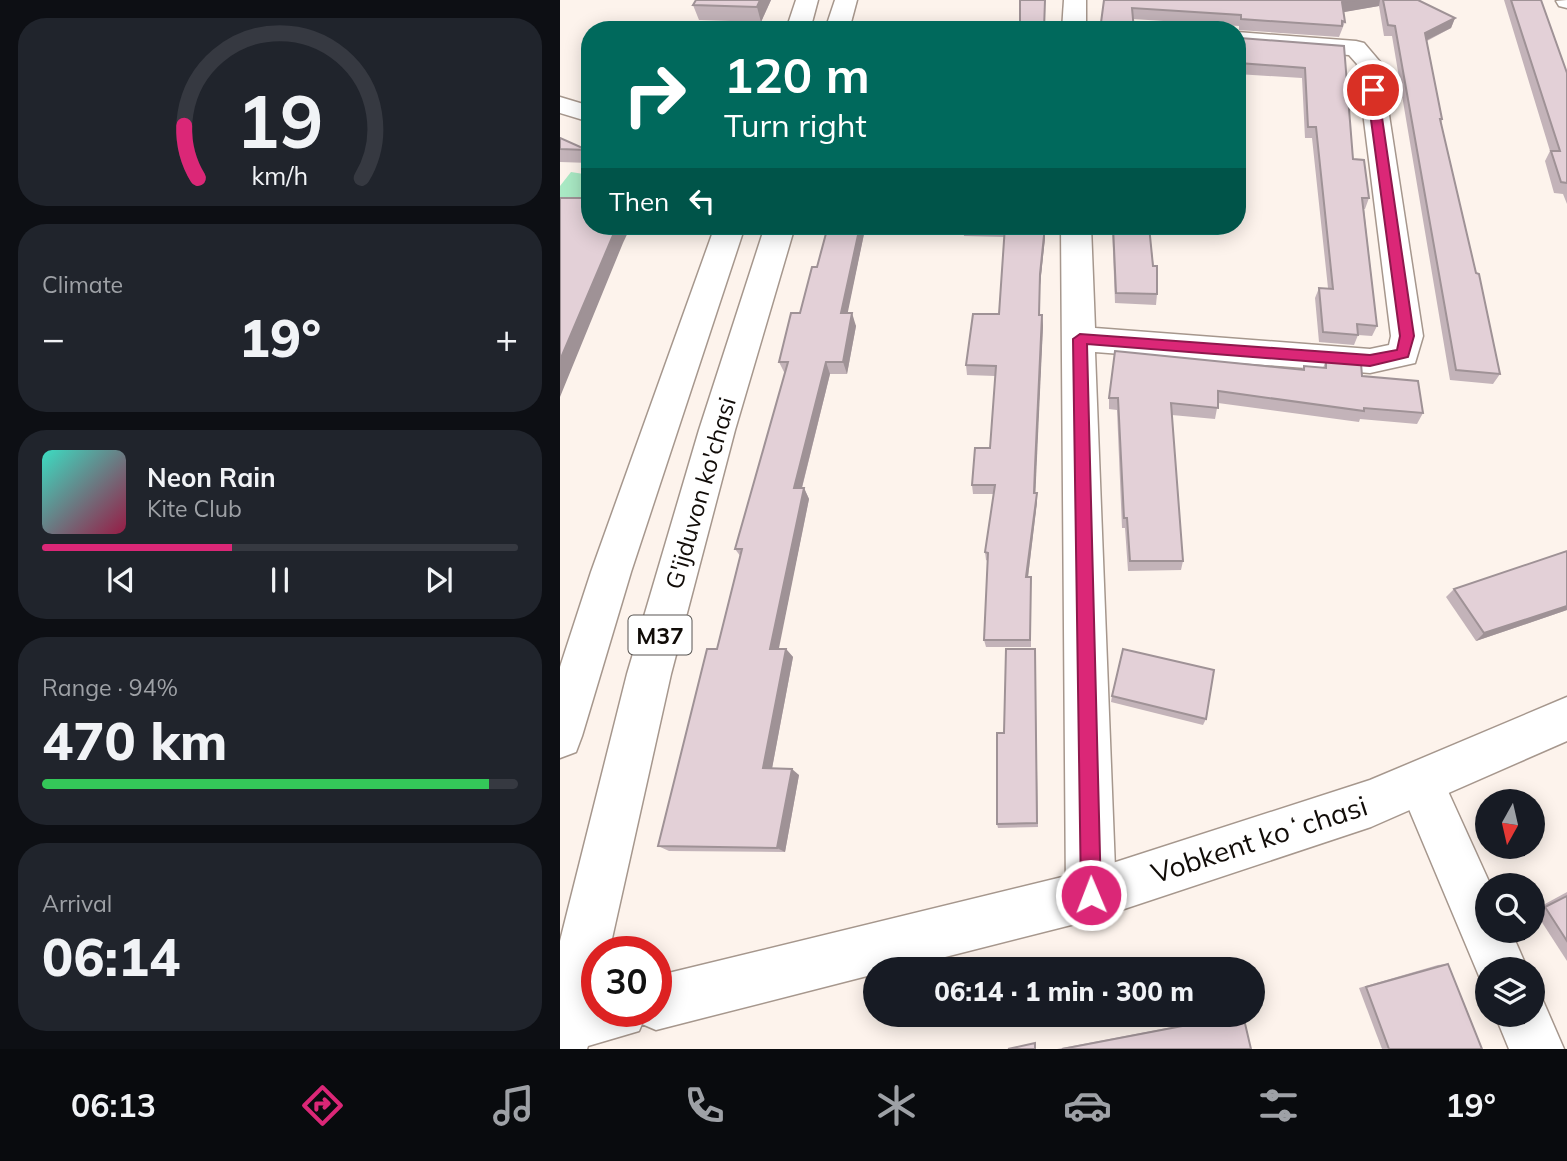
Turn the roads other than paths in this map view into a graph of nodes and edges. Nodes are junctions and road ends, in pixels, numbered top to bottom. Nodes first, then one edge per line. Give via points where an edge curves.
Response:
1 (807, 0) edge
2 (846, 0) edge
3 (1075, 0) edge
4 (801, 21) edge
5 (840, 21) edge
6 (1074, 21) edge
7 (1246, 40) edge
8 (560, 105) edge
9 (581, 111) edge
10 (727, 235) edge
11 (777, 235) edge
12 (1076, 235) edge
13 (1080, 339) junction
14 (1567, 719) edge
15 (560, 736) edge
16 (1420, 783) junction
17 (1091, 895) junction
18 (1496, 957) edge
19 (672, 999) edge
20 (581, 1026) edge
21 (1527, 1027) edge
22 (563, 1033) edge
23 (1537, 1049) edge

1 - 4 main road
2 - 5 main road
3 - 6 main road
7 - 13 main road via 1356,48 1369,63 1407,336 1403,354 1370,360
8 - 9 main road
10 - 15 main road, M37
11 - 22 main road, G'ijduvon ko'chasi / M37 via 649,674
12 - 13 main road
13 - 17 main road
14 - 16 main road, Vobkent koʻchasi
16 - 17 main road, Vobkent koʻchasi
16 - 18 main road
17 - 19 main road, Vobkent koʻchasi
20 - 22 main road
21 - 23 main road

